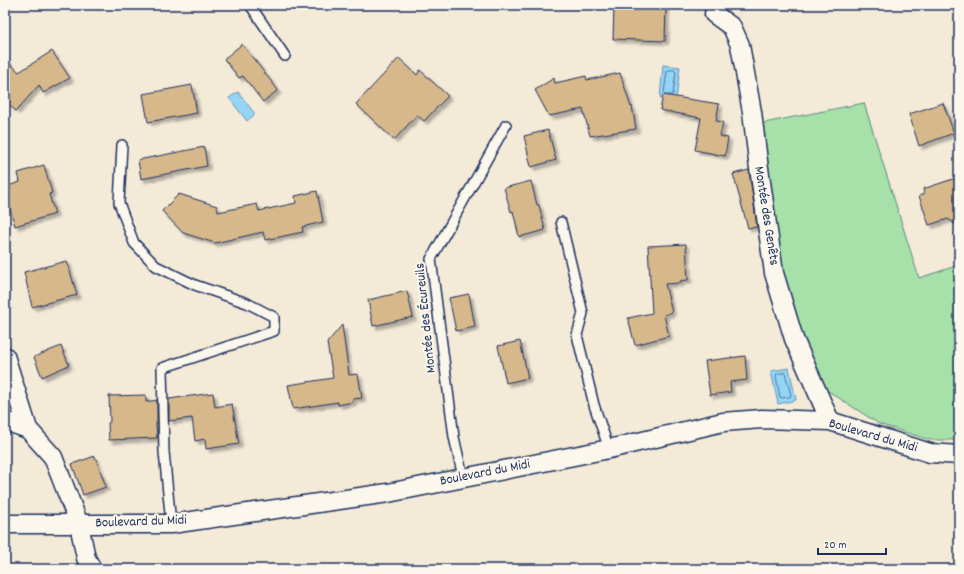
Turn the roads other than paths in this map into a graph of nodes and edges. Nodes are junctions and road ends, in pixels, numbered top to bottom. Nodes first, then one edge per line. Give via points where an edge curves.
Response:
1 (250, 5) edge
2 (714, 14) dead end
3 (285, 56) dead end
4 (506, 125) dead end
5 (122, 146) dead end
6 (561, 222) dead end
7 (5, 356) edge
8 (5, 421) edge
9 (830, 421) junction
10 (28, 429) junction
11 (609, 450) junction
12 (959, 455) edge
13 (463, 478) junction
14 (5, 524) edge
15 (79, 524) junction
16 (171, 524) junction
17 (92, 569) edge

1 - 3 lane
2 - 9 street, Montée des Genêts via 732,27 740,44 774,273 794,339
4 - 13 lane, Montée des Écureuils via 431,259 454,437
5 - 16 lane via 119,203 134,242 156,266 195,285 247,303 274,318 274,331 162,368 164,452
6 - 11 lane via 583,313 577,335 594,405
7 - 10 street
8 - 10 street
9 - 11 street, Boulevard du Midi via 762,419 723,422
9 - 12 street, Boulevard du Midi via 930,453
10 - 15 street via 53,458
11 - 13 street, Boulevard du Midi
13 - 16 street, Boulevard du Midi via 388,493
14 - 15 street, Boulevard du Midi
15 - 16 street, Boulevard du Midi
15 - 17 street via 86,558

